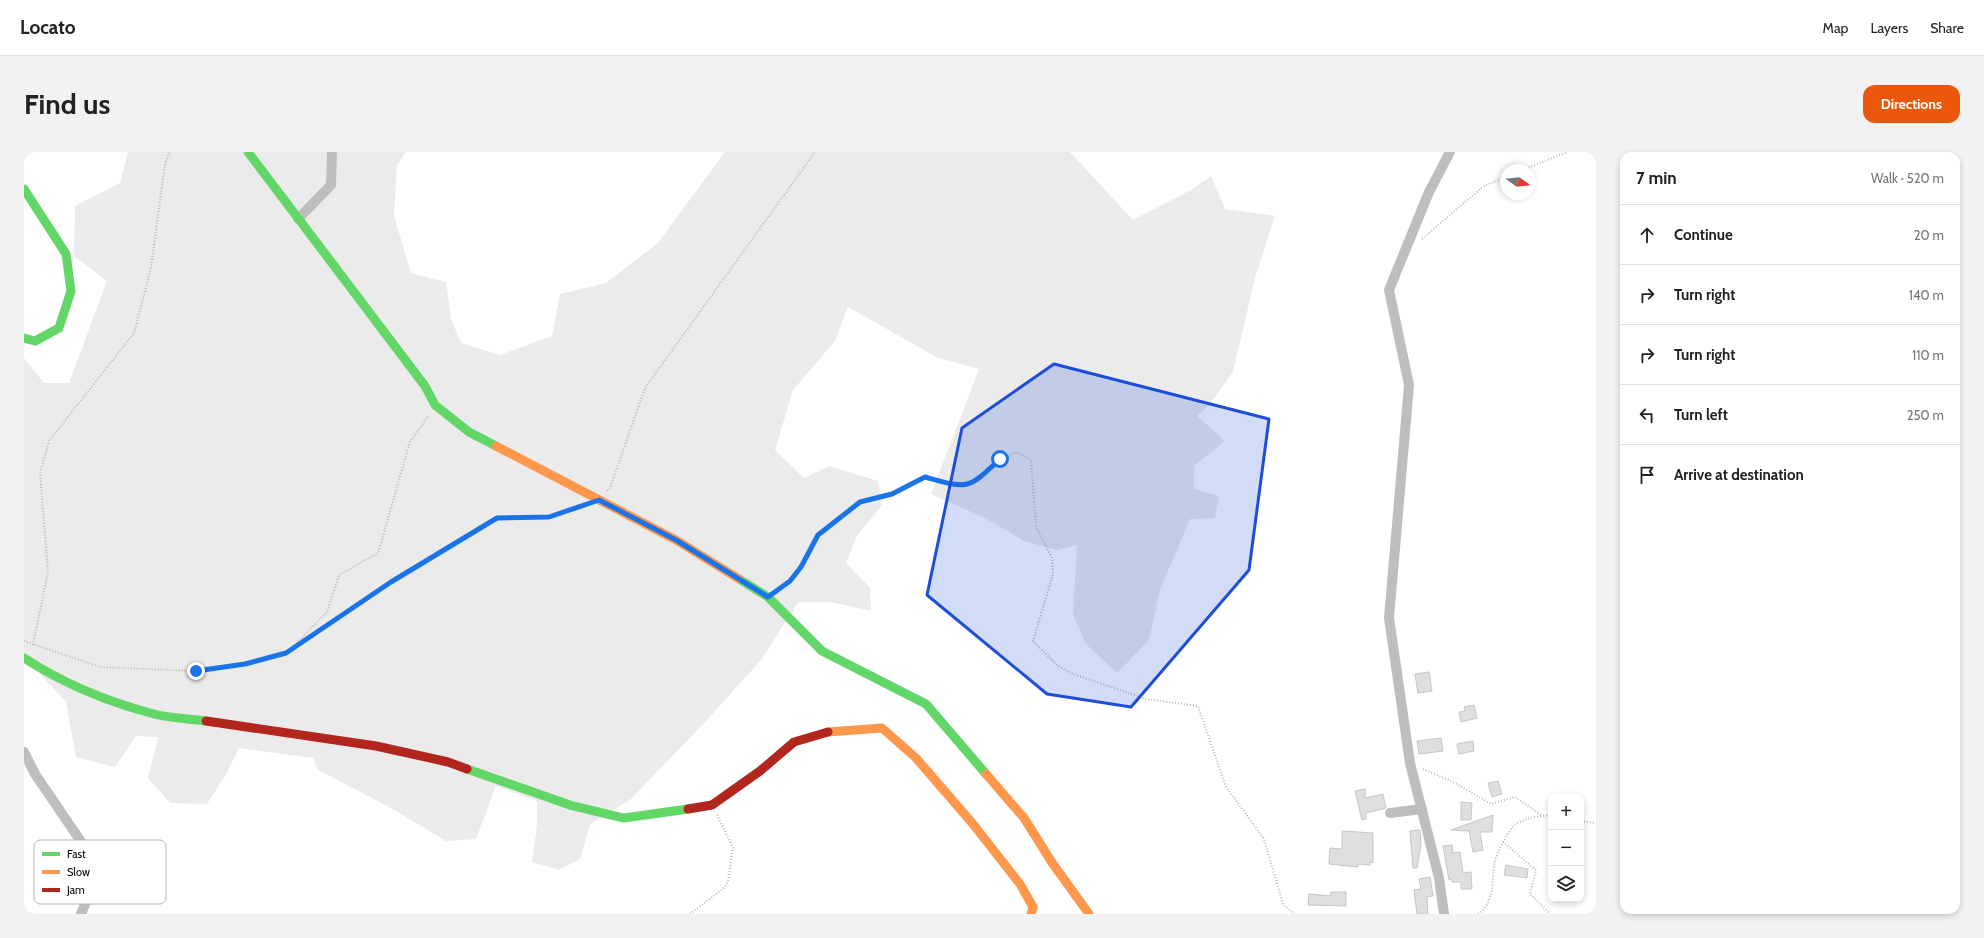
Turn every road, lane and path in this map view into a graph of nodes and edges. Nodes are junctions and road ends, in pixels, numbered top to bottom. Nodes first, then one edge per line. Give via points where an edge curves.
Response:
1 (170, 152) edge
2 (248, 152) edge
3 (332, 152) edge
4 (815, 152) edge
5 (1450, 152) edge
6 (1567, 152) edge
7 (1536, 165) edge
8 (1500, 179) edge
9 (24, 189) edge
10 (298, 219) junction
11 (1420, 241) dead end
12 (24, 338) edge
13 (435, 405) junction
14 (599, 500) junction
15 (768, 597) junction
16 (24, 641) edge
17 (33, 645) junction
18 (286, 653) junction
19 (24, 658) edge
20 (24, 752) edge
21 (1410, 763) junction
22 (712, 805) junction
23 (1422, 810) junction
24 (1390, 812) dead end
25 (1541, 815) junction
26 (1548, 816) edge
27 (1584, 821) edge
28 (1596, 823) edge
29 (80, 840) edge
30 (1503, 842) junction
31 (85, 904) edge
32 (81, 914) edge
33 (690, 914) edge
34 (1031, 914) edge
35 (1089, 914) edge
36 (1294, 914) edge
37 (1444, 914) edge
38 (1478, 914) edge
39 (1550, 914) edge

1 - 17 path via 165,163 151,268 134,333 49,441 40,473 48,572
2 - 10 street
3 - 10 street via 331,184
4 - 14 path via 645,388 610,488
5 - 21 street via 1428,192 1389,290 1409,385 1389,618
6 - 7 path
8 - 11 path via 1484,186
9 - 12 street via 66,254 71,291 59,328 35,341
10 - 13 street via 425,386
13 - 14 street via 469,432
13 - 18 path via 410,442 378,553 339,575 327,612
14 - 15 street via 676,540
14 - 18 path via 549,517 497,518 391,582
15 - 35 street via 822,651 926,704 1024,818
15 - 36 path via 790,581 801,567 818,535 860,502 892,494 925,477 959,486 975,482 1000,459 1017,452 1031,460 1036,527 1052,558 1053,574 1033,641 1058,666 1073,674 1146,699 1198,706 1226,788 1264,839 1283,904
16 - 17 path
17 - 18 path via 100,667 196,671 245,664
19 - 22 street via 49,674 104,699 155,714 376,746 448,762 570,805 624,818 665,814
20 - 29 street via 35,774
21 - 23 street
21 - 25 path via 1455,783 1491,804 1515,797
22 - 33 path via 733,848 728,881 724,888
22 - 34 street via 760,771 794,742 832,731 882,728 916,758 973,824 1020,884 1033,907
23 - 24 street
23 - 37 street
25 - 26 path
25 - 30 path via 1515,824
27 - 28 path
30 - 38 path via 1495,860 1494,885 1486,909
30 - 39 path via 1536,870 1530,894
31 - 32 street

